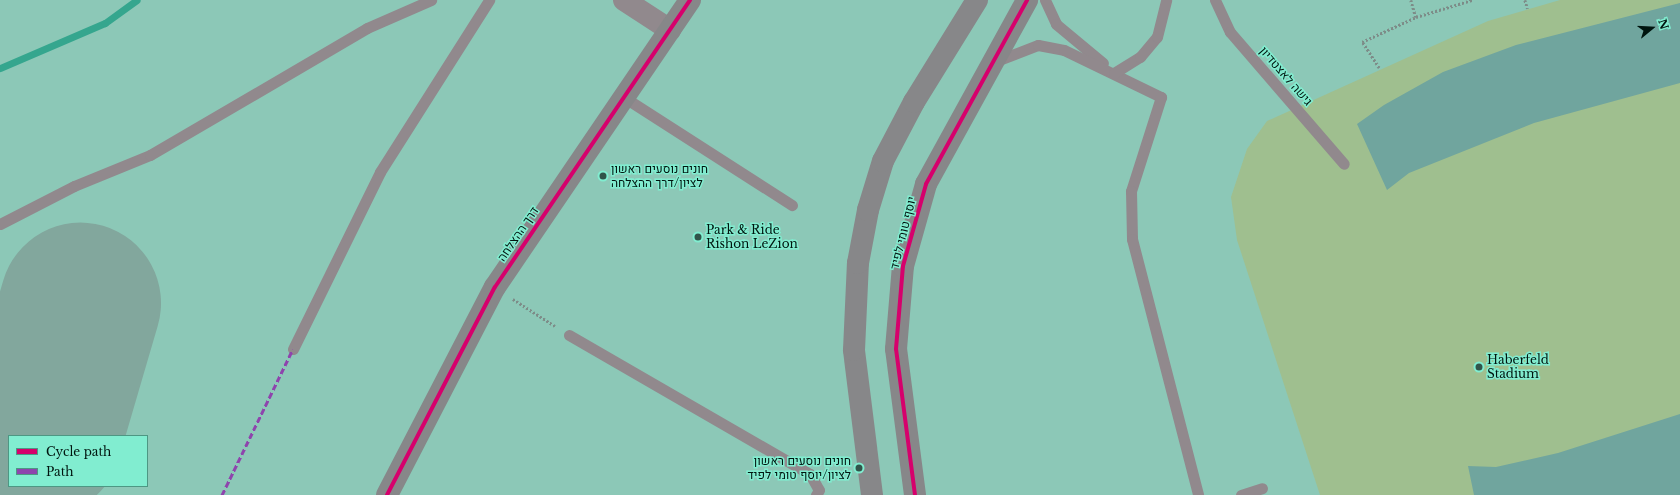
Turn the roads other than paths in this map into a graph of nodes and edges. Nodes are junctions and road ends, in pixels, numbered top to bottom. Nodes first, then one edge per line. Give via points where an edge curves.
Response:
1 (431, 0) edge
2 (489, 0) edge
3 (624, 0) edge
4 (690, 0) edge
5 (977, 0) edge
6 (1027, 0) edge
7 (1045, 0) edge
8 (1166, 0) edge
9 (1215, 0) edge
10 (670, 30) junction
11 (991, 63) junction
12 (1114, 73) junction
13 (622, 96) junction
14 (1344, 164) dead end
15 (792, 205) dead end
16 (0, 224) edge
17 (569, 335) road end
18 (293, 349) dead end
19 (1262, 488) dead end
20 (389, 494) edge
21 (816, 495) edge
22 (872, 495) edge
23 (915, 495) edge
24 (1198, 495) edge
25 (1241, 495) edge

1 - 16 lane via 367,28 150,155 74,186
2 - 18 lane via 380,172
3 - 10 street
4 - 10 street, דרך ההצלחה
5 - 22 street via 914,102 883,161 868,210 855,299 854,350
6 - 11 street, יוסף טומי לפיד
7 - 12 lane via 1056,24
8 - 12 lane via 1157,37 1140,57
9 - 14 lane, גישה לאצטדיון via 1230,32
10 - 13 street, דרך ההצלחה
11 - 12 lane via 1038,45 1064,50
11 - 23 street, יוסף טומי לפיד via 926,184 903,266 896,349
12 - 24 lane via 1161,97 1131,191 1132,240
13 - 15 lane
13 - 20 street, דרך ההצלחה via 495,287
17 - 21 lane via 810,474 818,490
19 - 25 lane

